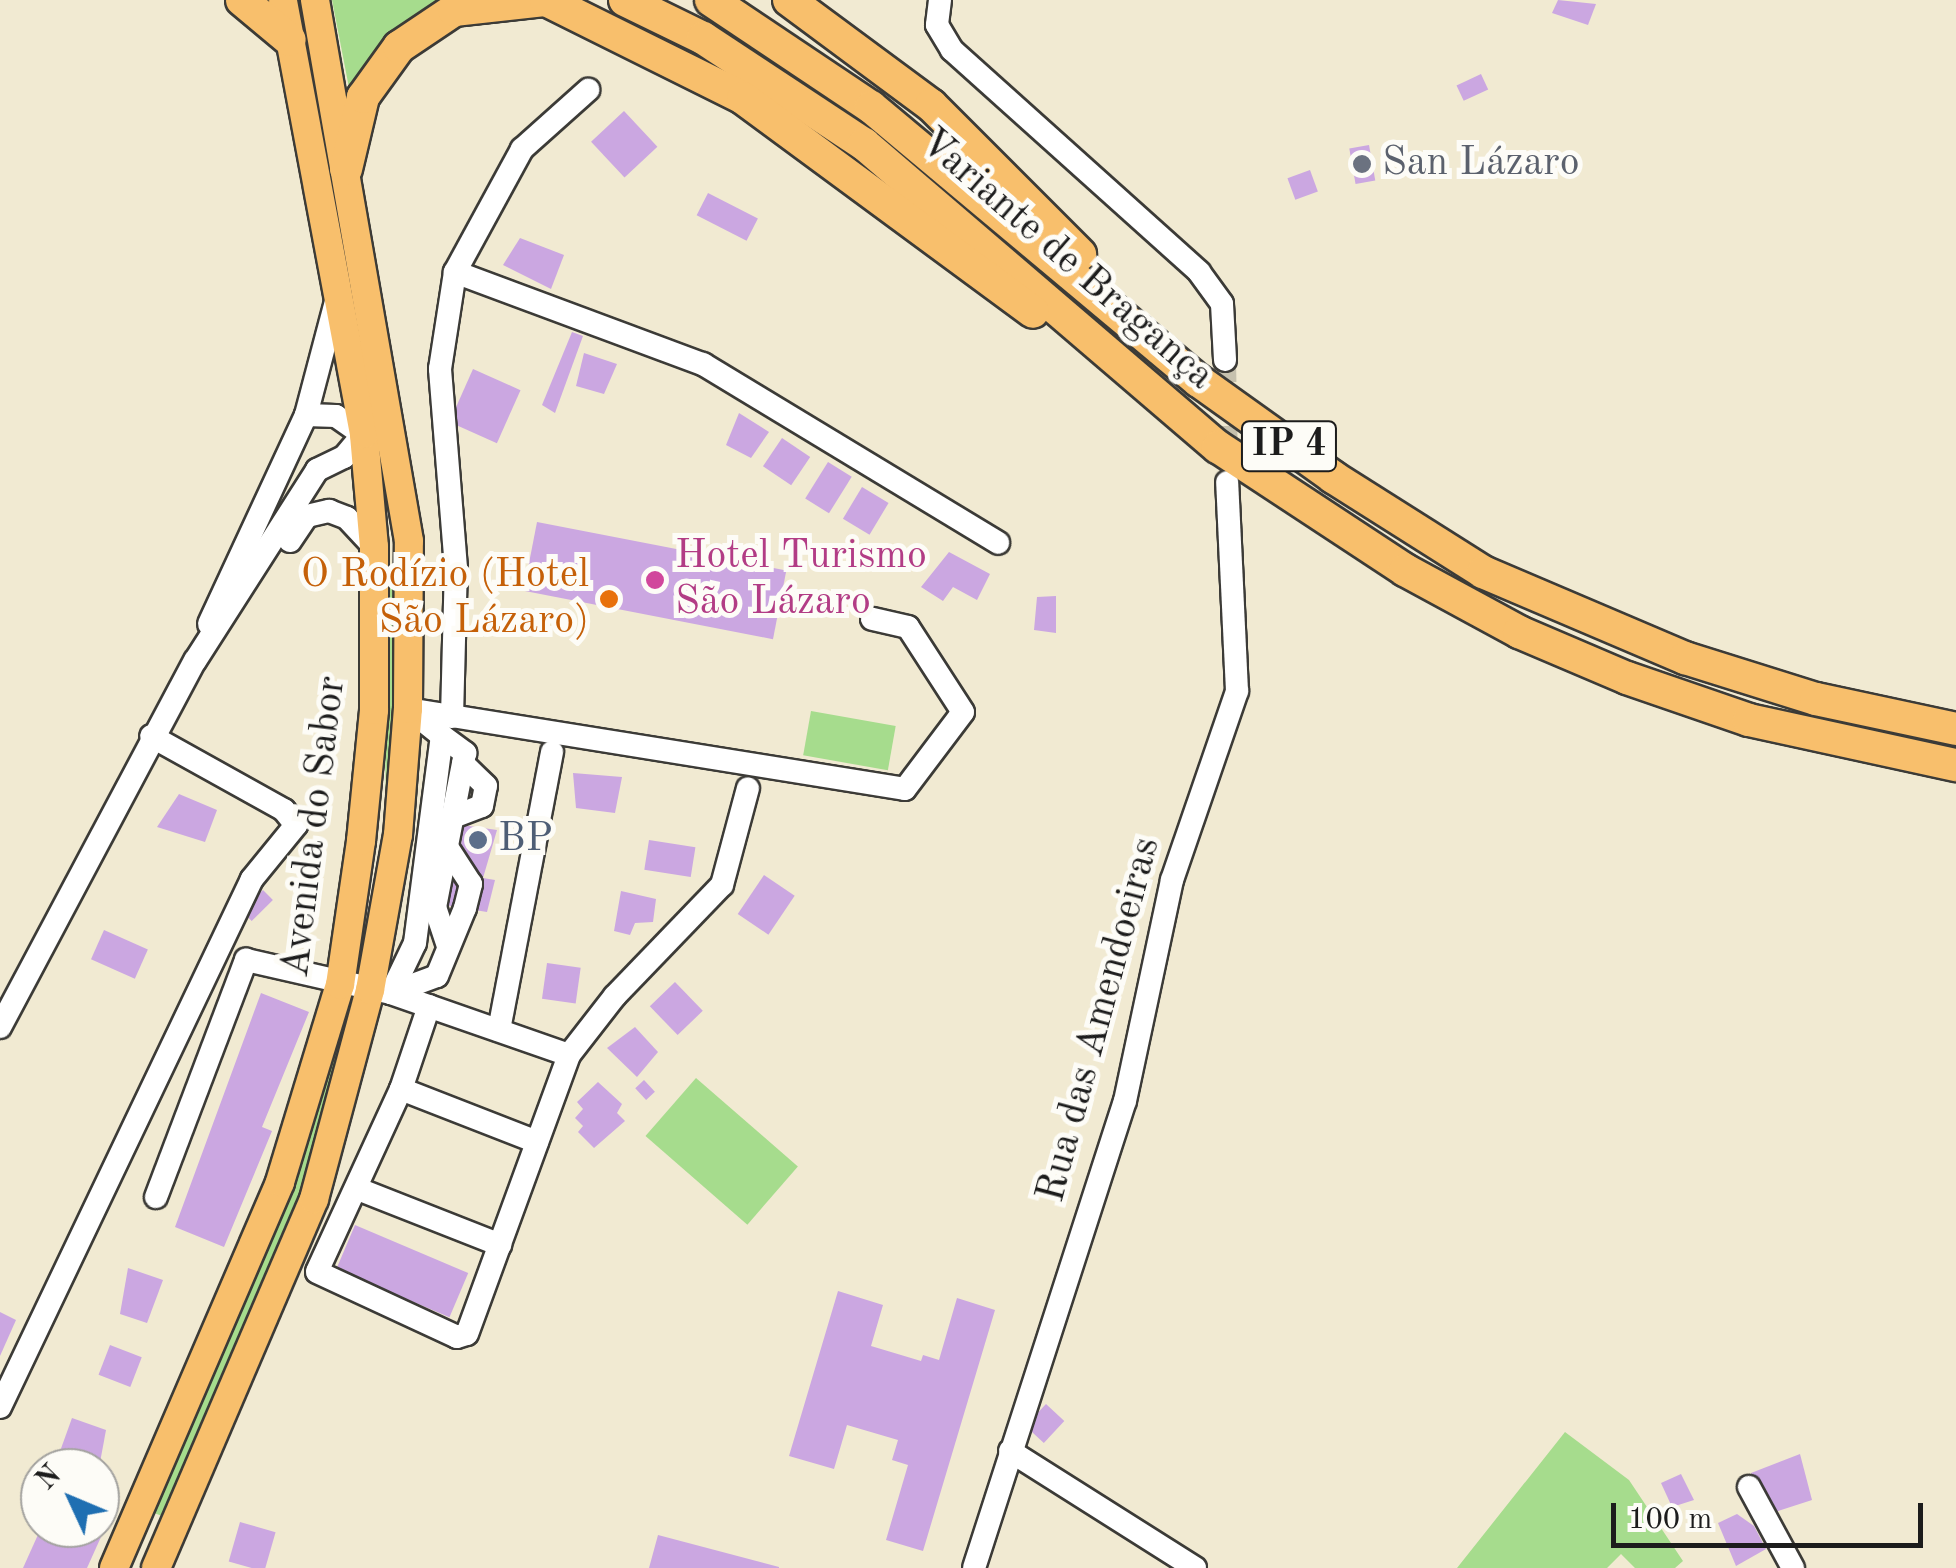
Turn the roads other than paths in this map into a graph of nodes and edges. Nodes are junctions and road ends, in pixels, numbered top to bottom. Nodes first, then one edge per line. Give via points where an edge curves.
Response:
1 (242, 0) edge
2 (283, 0) edge
3 (315, 0) edge
4 (625, 0) edge
5 (711, 0) edge
6 (788, 0) edge
7 (940, 0) edge
8 (290, 40) junction
9 (588, 90) dead end
10 (346, 169) junction
11 (454, 272) junction
12 (337, 298) junction
13 (1225, 360) tunnel mouth
14 (1200, 381) junction
15 (389, 398) junction
16 (306, 415) junction
17 (364, 434) junction
18 (1218, 447) junction
19 (1227, 482) tunnel mouth
20 (409, 540) junction
21 (998, 543) dead end
22 (374, 547) junction
23 (238, 600) junction
24 (872, 620) dead end
25 (195, 662) junction
26 (408, 709) junction
27 (447, 726) junction
28 (1956, 729) edge
29 (151, 736) junction
30 (552, 752) dead end
31 (1956, 765) edge
32 (748, 788) dead end
33 (340, 986) junction
34 (380, 992) junction
35 (429, 1006) junction
36 (0, 1027) edge
37 (499, 1030) junction
38 (569, 1055) junction
39 (401, 1088) junction
40 (537, 1142) junction
41 (358, 1188) junction
42 (156, 1197) dead end
43 (500, 1245) junction
44 (0, 1406) edge
45 (1010, 1450) junction
46 (1749, 1487) dead end
47 (114, 1568) edge
48 (156, 1568) edge
49 (974, 1568) edge
50 (1195, 1568) edge
51 (1793, 1568) edge

1 - 8 highway
2 - 8 main road, Avenida do Sabor
3 - 10 main road, Avenida do Sabor
4 - 18 highway, Variante de Bragança / IP 4 via 703,38 864,144
5 - 14 highway, Variante de Bragança / IP 4 via 871,107
6 - 14 highway via 931,105
7 - 13 street via 937,26 952,50 1199,272 1222,304
8 - 12 main road, Avenida do Sabor
9 - 11 street via 522,149
10 - 15 main road, Avenida do Sabor
10 - 18 highway via 363,97 399,47 454,10 546,0 742,98
11 - 21 street via 703,364
11 - 27 street via 440,369 456,568
12 - 16 street
12 - 17 main road, Avenida do Sabor
14 - 28 highway, Variante de Bragança / IP 4 via 1332,477 1482,572 1561,610 1816,699
15 - 17 street
15 - 20 main road, Avenida do Sabor
16 - 17 street via 336,416
16 - 25 street via 238,551
17 - 20 street via 387,456 393,510
17 - 22 main road, Avenida do Sabor
17 - 23 street via 344,458 317,470
18 - 31 highway, Variante de Bragança / IP 4 via 1406,570 1520,632 1749,720
19 - 45 street, Rua das Amendoeiras via 1237,691 1172,880 1125,1101
20 - 26 main road, Avenida do Sabor
22 - 23 street via 347,518 329,510 308,516
22 - 33 main road, Avenida do Sabor via 374,710
23 - 25 street
24 - 27 street via 908,627 963,712 906,789
25 - 29 street
26 - 27 street
26 - 34 main road, Avenida do Sabor
27 - 34 street via 415,943
27 - 34 street via 465,753 447,847 471,884 437,976
29 - 36 street
29 - 44 street via 284,810 296,825 252,879
30 - 37 street
32 - 38 street via 722,885
33 - 34 street
33 - 42 street via 246,960
33 - 47 main road, Avenida do Sabor via 280,1182
34 - 35 street
34 - 48 main road, Avenida do Sabor via 314,1199
35 - 37 street
35 - 39 street
37 - 38 street
38 - 40 street
39 - 40 street
39 - 41 street
40 - 43 street
41 - 43 street
41 - 43 street via 317,1272 457,1337 467,1334
45 - 49 street, Rua das Amendoeiras
45 - 50 street
46 - 51 street

